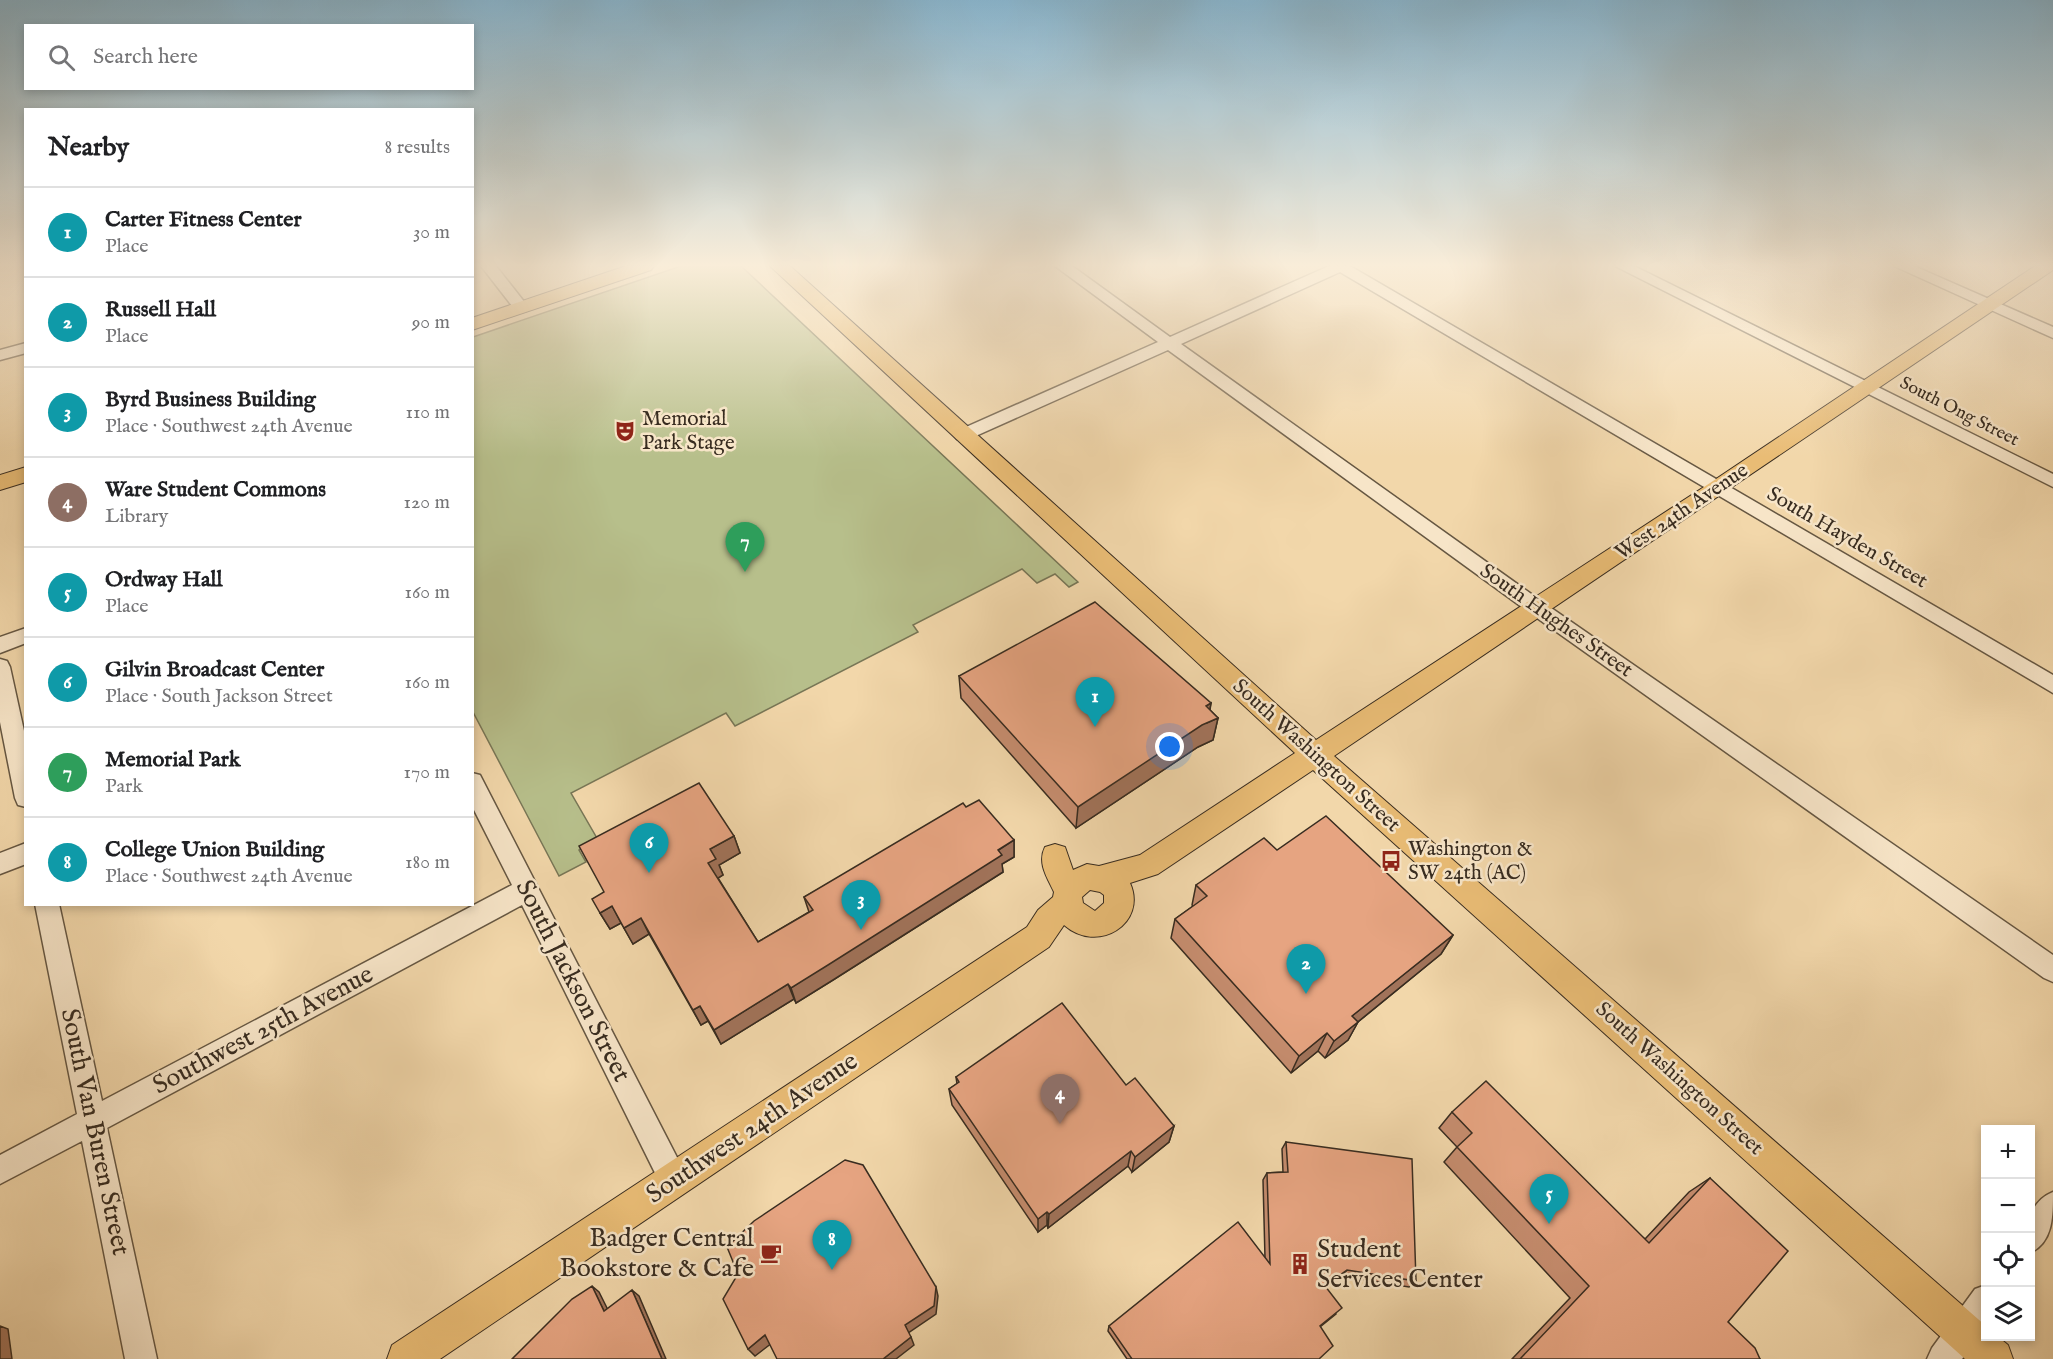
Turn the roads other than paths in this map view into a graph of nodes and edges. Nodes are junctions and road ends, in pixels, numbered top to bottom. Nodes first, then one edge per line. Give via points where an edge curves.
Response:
1 (848, 329) edge
2 (1150, 329) edge
3 (1200, 329) edge
4 (1447, 329) edge
5 (1750, 329) edge
6 (1953, 329) edge
7 (1169, 343) junction
8 (24, 349) edge
9 (0, 355) edge
10 (1868, 388) junction
11 (963, 435) junction
12 (24, 475) edge
13 (2053, 481) edge
14 (0, 483) edge
15 (1718, 488) junction
16 (1538, 608) junction
17 (24, 636) edge
18 (0, 645) edge
19 (0, 667) edge
20 (2053, 686) edge
21 (1315, 755) junction
22 (474, 786) edge
23 (24, 788) edge
24 (24, 854) edge
25 (0, 864) edge
26 (526, 890) junction
27 (47, 906) edge
28 (2053, 970) edge
29 (93, 1122) junction
30 (0, 1170) edge
31 (674, 1181) junction
32 (2053, 1207) edge
33 (2035, 1233) edge
34 (1981, 1307) edge
35 (1963, 1332) junction
36 (141, 1359) edge
37 (406, 1359) edge
38 (1943, 1359) edge
39 (1994, 1359) edge

1 - 11 main road, South Washington Street
2 - 7 street, South Hughes Street
3 - 7 street
4 - 15 street, South Hayden Street
5 - 10 street, South Ong Street
6 - 10 main road, West 24th Avenue
7 - 11 street
7 - 16 street, South Hughes Street
8 - 9 street
10 - 13 street, South Ong Street
10 - 15 main road, West 24th Avenue
11 - 21 main road, South Washington Street
12 - 14 main road
15 - 16 main road, West 24th Avenue
15 - 20 street, South Hayden Street
16 - 21 main road, West 24th Avenue
16 - 28 street, South Hughes Street
17 - 18 street
19 - 23 street
21 - 31 main road, Southwest 24th Avenue via 1148,866 1139,881 1088,895 1060,933 1038,937
21 - 35 main road, South Washington Street
22 - 26 street, South Jackson Street
24 - 25 street
26 - 29 street, Southwest 25th Avenue
26 - 31 street, South Jackson Street
27 - 29 street, South Van Buren Street
29 - 30 street, Southwest 25th Avenue
29 - 36 street, South Van Buren Street
31 - 37 main road, Southwest 24th Avenue
32 - 33 street
34 - 35 street
35 - 38 street
35 - 39 main road, South Washington Street

